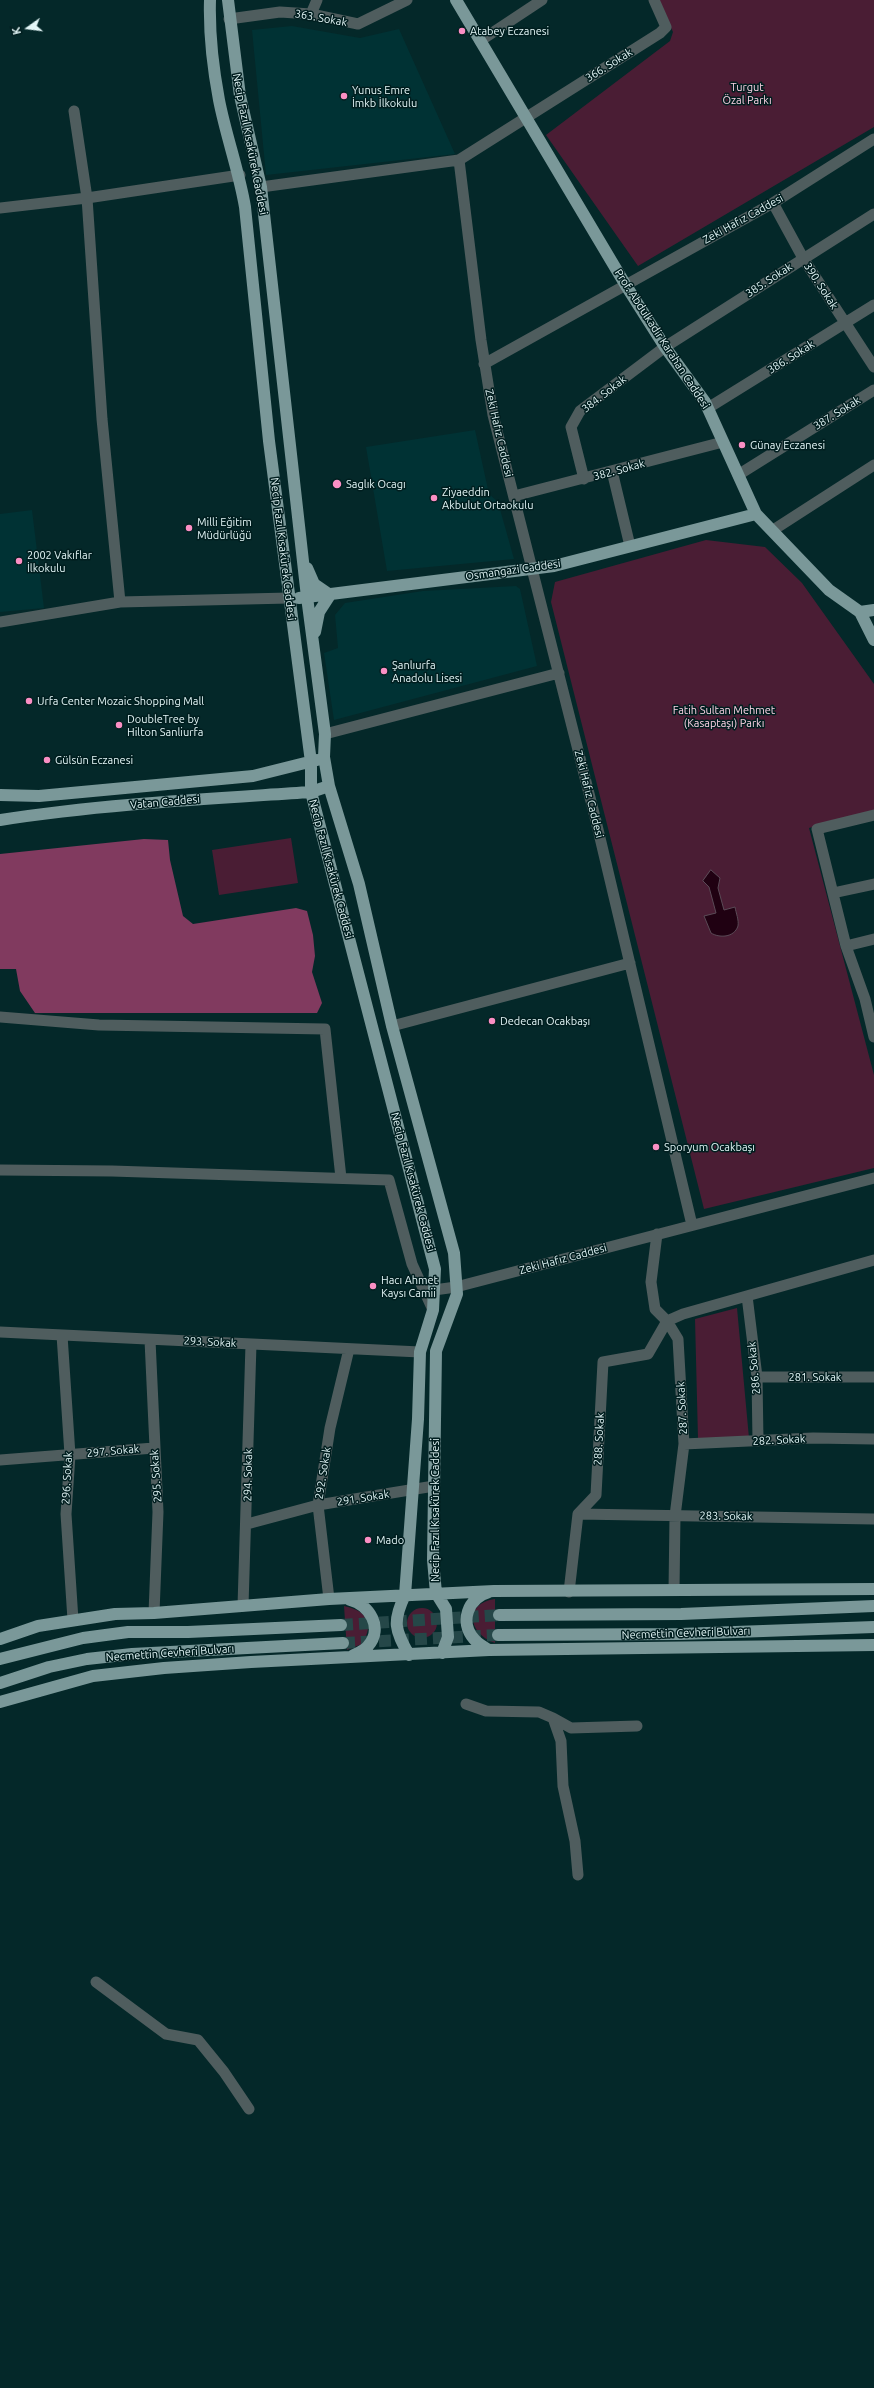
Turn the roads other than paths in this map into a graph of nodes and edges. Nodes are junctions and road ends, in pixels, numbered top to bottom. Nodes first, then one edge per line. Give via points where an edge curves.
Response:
1 (210, 0) edge
2 (228, 0) edge
3 (317, 0) edge
4 (407, 0) edge
5 (456, 0) edge
6 (542, 0) edge
7 (654, 0) edge
8 (311, 14) junction
9 (229, 19) junction
10 (480, 41) junction
11 (74, 110) dead end
12 (526, 116) junction
13 (874, 139) edge
14 (459, 160) junction
15 (240, 175) junction
16 (261, 187) junction
17 (88, 198) junction
18 (773, 203) junction
19 (0, 208) edge
20 (874, 214) edge
21 (803, 258) junction
22 (625, 284) junction
23 (874, 305) edge
24 (845, 323) junction
25 (665, 348) junction
26 (484, 364) junction
27 (874, 367) edge
28 (874, 390) edge
29 (708, 408) junction
30 (723, 442) junction
31 (874, 465) edge
32 (612, 471) junction
33 (738, 475) junction
34 (584, 479) junction
35 (514, 496) junction
36 (756, 514) junction
37 (773, 530) junction
38 (630, 546) junction
39 (304, 562) junction
40 (533, 568) junction
41 (330, 594) junction
42 (307, 597) junction
43 (289, 598) junction
44 (120, 602) junction
45 (874, 610) edge
46 (860, 612) junction
47 (0, 622) edge
48 (874, 640) edge
49 (314, 657) junction
50 (559, 673) junction
51 (325, 734) junction
52 (324, 757) junction
53 (311, 762) junction
54 (329, 786) junction
55 (311, 792) junction
56 (0, 795) edge
57 (874, 815) edge
58 (0, 820) edge
59 (874, 884) edge
60 (833, 893) junction
61 (874, 940) edge
62 (846, 946) junction
63 (630, 962) junction
64 (870, 998) edge
65 (0, 1017) edge
66 (392, 1026) junction
67 (874, 1036) edge
68 (0, 1170) edge
69 (341, 1178) junction
70 (874, 1178) edge
71 (692, 1225) junction
72 (657, 1234) junction
73 (874, 1260) edge
74 (456, 1287) junction
75 (434, 1290) junction
76 (747, 1296) junction
77 (433, 1310) junction
78 (667, 1321) junction
79 (0, 1332) edge
80 (62, 1336) junction
81 (150, 1340) junction
82 (251, 1344) junction
83 (349, 1349) junction
84 (420, 1352) junction
85 (757, 1377) junction
86 (874, 1377) edge
87 (874, 1439) edge
88 (758, 1441) junction
89 (684, 1444) junction
90 (154, 1448) junction
91 (70, 1455) junction
92 (0, 1460) edge
93 (434, 1486) junction
94 (413, 1490) junction
95 (318, 1505) junction
96 (578, 1514) junction
97 (675, 1516) junction
98 (874, 1518) edge
99 (247, 1524) junction
100 (874, 1589) edge
101 (674, 1590) junction
102 (494, 1591) junction
103 (569, 1592) junction
104 (436, 1593) junction
105 (405, 1595) junction
106 (329, 1599) junction
107 (344, 1599) junction
108 (243, 1606) junction
109 (874, 1606) edge
110 (154, 1613) junction
111 (499, 1615) tunnel mouth
112 (73, 1620) junction
113 (341, 1625) tunnel mouth
114 (874, 1627) edge
115 (498, 1635) tunnel mouth
116 (0, 1639) edge
117 (343, 1643) tunnel mouth
118 (874, 1645) edge
119 (489, 1650) junction
120 (442, 1653) junction
121 (410, 1655) junction
122 (0, 1659) edge
123 (345, 1659) junction
124 (0, 1683) edge
125 (0, 1702) edge
126 (466, 1704) dead end
127 (553, 1718) junction
128 (637, 1726) dead end
129 (578, 1875) dead end
130 (96, 1982) dead end
131 (249, 2109) dead end

1 - 15 main road, Necip Fazıl Kısakürek Caddesi via 219,100
2 - 9 main road, Necip Fazıl Kısakürek Caddesi
3 - 8 street
4 - 8 street, 363. Sokak via 358,24
5 - 10 main road, Prof. Abdulkadir Karahan Caddesi
6 - 10 street
7 - 12 street, 366. Sokak via 666,27 660,33
8 - 9 street, 363. Sokak via 280,12
9 - 16 main road, Necip Fazıl Kısakürek Caddesi via 240,96
10 - 12 main road, Prof. Abdulkadir Karahan Caddesi
11 - 17 street
12 - 14 street
12 - 22 main road, Prof. Abdulkadir Karahan Caddesi
13 - 18 street, Zeki Hafız Caddesi
14 - 16 street
14 - 26 street, Zeki Hafız Caddesi
15 - 17 street
15 - 43 main road, Necip Fazıl Kısakürek Caddesi via 246,207 269,441
16 - 39 main road, Necip Fazıl Kısakürek Caddesi
17 - 19 street
17 - 44 street via 102,419
18 - 21 street, 390. Sokak
18 - 22 street, Zeki Hafız Caddesi
20 - 21 street, 385. Sokak
21 - 24 street, 390. Sokak
21 - 25 street, 385. Sokak
22 - 25 main road, Prof. Abdulkadir Karahan Caddesi
22 - 26 street, Zeki Hafız Caddesi
23 - 24 street, 386. Sokak
24 - 27 street, 390. Sokak
24 - 29 street, 386. Sokak
25 - 29 main road, Prof. Abdulkadir Karahan Caddesi
25 - 34 street, 384. Sokak via 580,412 571,427
26 - 35 street, Zeki Hafız Caddesi via 493,415
28 - 33 street, 387. Sokak
29 - 30 main road, Prof. Abdulkadir Karahan Caddesi
30 - 32 street, 382. Sokak
30 - 33 main road, Prof. Abdulkadir Karahan Caddesi
31 - 37 street
32 - 34 street, 382. Sokak
32 - 38 street
33 - 36 main road, Prof. Abdulkadir Karahan Caddesi
34 - 35 street, 382. Sokak
35 - 40 street, Zeki Hafız Caddesi
36 - 37 main road, Prof. Abdulkadir Karahan Caddesi
36 - 38 main road, Osmangazi Caddesi
37 - 46 main road, Prof. Abdulkadir Karahan Caddesi via 829,590
38 - 40 main road, Osmangazi Caddesi via 554,566
39 - 41 main road via 314,584
39 - 42 main road, Necip Fazıl Kısakürek Caddesi
40 - 41 main road, Osmangazi Caddesi
40 - 50 street, Zeki Hafız Caddesi
41 - 42 main road, Osmangazi Caddesi
41 - 49 main road via 319,612
42 - 43 main road, Osmangazi Caddesi
42 - 49 main road, Necip Fazıl Kısakürek Caddesi
43 - 44 street
43 - 53 main road, Necip Fazıl Kısakürek Caddesi
44 - 47 street
45 - 46 main road
46 - 48 main road, Prof. Abdulkadir Karahan Caddesi
49 - 51 main road, Necip Fazıl Kısakürek Caddesi
50 - 51 street
50 - 63 street, Zeki Hafız Caddesi
51 - 52 main road, Necip Fazıl Kısakürek Caddesi
52 - 53 main road, Vatan Caddesi
52 - 54 main road, Necip Fazıl Kısakürek Caddesi
53 - 55 main road, Necip Fazıl Kısakürek Caddesi
53 - 56 main road, Vatan Caddesi via 253,776 39,796
54 - 55 main road, Vatan Caddesi
54 - 66 main road, Necip Fazıl Kısakürek Caddesi via 359,884
55 - 58 main road, Vatan Caddesi via 180,800
55 - 75 main road, Necip Fazıl Kısakürek Caddesi via 435,1269
57 - 60 street via 817,829
59 - 60 street
60 - 62 street
61 - 62 street
62 - 64 street
63 - 66 street
63 - 71 street, Zeki Hafız Caddesi
64 - 67 street
65 - 69 street via 99,1025 325,1029
66 - 74 main road, Necip Fazıl Kısakürek Caddesi via 454,1253
68 - 69 street
69 - 77 street via 389,1180 412,1264
70 - 71 street, Zeki Hafız Caddesi
71 - 72 street, Zeki Hafız Caddesi
72 - 74 street, Zeki Hafız Caddesi
72 - 78 street, 287. Sokak via 651,1282 655,1308
73 - 76 street
74 - 75 street, Zeki Hafız Caddesi
74 - 93 main road, Necip Fazıl Kısakürek Caddesi via 457,1294 436,1351
75 - 77 main road, Necip Fazıl Kısakürek Caddesi
76 - 78 street
76 - 85 street, 286. Sokak
77 - 84 main road, Necip Fazıl Kısakürek Caddesi
78 - 89 street, 287. Sokak via 678,1339
78 - 96 street, 288. Sokak via 648,1354 602,1362 596,1495
79 - 80 street, 293. Sokak
80 - 81 street, 293. Sokak
80 - 91 street, 296. Sokak
81 - 82 street, 293. Sokak
81 - 90 street, 295. Sokak
82 - 83 street, 293. Sokak
82 - 99 street, 294. Sokak
83 - 84 street, 293. Sokak
83 - 95 street, 292. Sokak via 330,1428
84 - 94 main road, Necip Fazıl Kısakürek Caddesi
85 - 86 street, 281. Sokak
85 - 88 street, 286. Sokak
87 - 88 street, 282. Sokak via 812,1438
88 - 89 street, 282. Sokak
89 - 97 street, 287. Sokak
90 - 91 street, 297. Sokak
90 - 110 street, 295. Sokak via 158,1512
91 - 92 street, 297. Sokak
91 - 112 street, 296. Sokak via 66,1514
93 - 94 street, 291. Sokak
93 - 104 main road, Necip Fazıl Kısakürek Caddesi via 433,1560
94 - 95 street, 291. Sokak
94 - 105 main road, Necip Fazıl Kısakürek Caddesi
95 - 99 street, 291. Sokak
95 - 106 street, 292. Sokak
96 - 97 street, 283. Sokak
96 - 103 street
97 - 98 street, 283. Sokak
97 - 101 street, 287. Sokak
99 - 108 street, 294. Sokak
100 - 101 main road
101 - 103 main road
102 - 103 main road
102 - 104 main road
102 - 119 main road via 482,1594 473,1601 466,1617 467,1628 473,1638
104 - 105 main road
104 - 120 main road, Necip Fazıl Kısakürek Caddesi via 446,1609 448,1637
105 - 107 main road
105 - 121 main road, Necip Fazıl Kısakürek Caddesi via 396,1613 398,1635
106 - 107 main road
106 - 108 main road
107 - 123 main road via 358,1602 368,1609 373,1619 374,1634 369,1645
108 - 110 main road
109 - 111 main road, Necmettin Cevheri Bulvarı via 682,1614
110 - 112 main road via 115,1614
112 - 116 main road via 38,1626
113 - 122 main road, Necmettin Cevheri Bulvarı via 128,1632 83,1638
114 - 115 main road, Necmettin Cevheri Bulvarı via 680,1634
117 - 124 main road, Necmettin Cevheri Bulvarı via 132,1654 87,1659 49,1667
118 - 119 main road
119 - 120 main road
120 - 121 main road
121 - 123 main road
123 - 125 main road via 251,1662 92,1676
126 - 127 street via 486,1711 539,1712
127 - 128 street via 571,1728
127 - 129 street via 561,1741 563,1786 575,1841
130 - 131 street via 166,2034 198,2040

